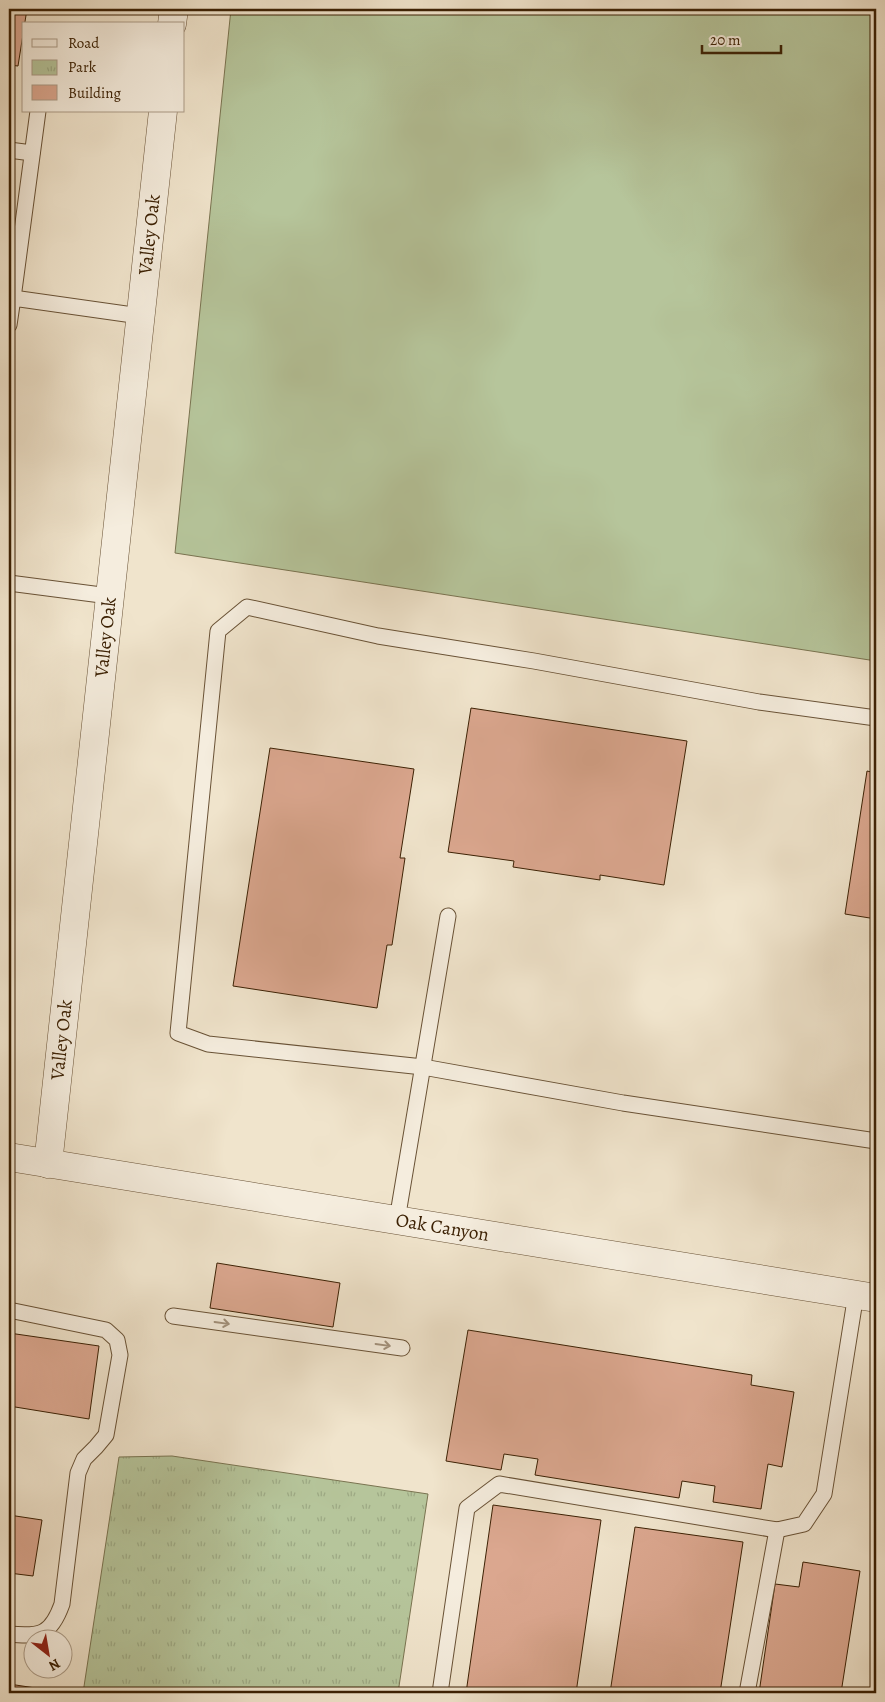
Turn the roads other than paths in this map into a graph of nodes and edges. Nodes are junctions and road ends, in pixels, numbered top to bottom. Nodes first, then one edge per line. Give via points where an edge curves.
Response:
1 (174, 9) edge
2 (172, 22) edge
3 (38, 112) edge
4 (162, 112) edge
5 (9, 150) edge
6 (32, 153) junction
7 (13, 298) junction
8 (140, 316) junction
9 (9, 325) edge
10 (9, 583) edge
11 (109, 596) junction
12 (876, 718) edge
13 (448, 916) dead end
14 (423, 1067) junction
15 (876, 1141) edge
16 (9, 1157) edge
17 (48, 1164) junction
18 (397, 1220) junction
19 (866, 1296) edge
20 (9, 1310) edge
21 (173, 1316) dead end
22 (402, 1348) dead end
23 (777, 1530) junction
24 (9, 1634) edge
25 (440, 1693) edge
26 (747, 1693) edge

1 - 2 street
3 - 6 lane
4 - 8 street, Valley Oak
5 - 6 lane
6 - 7 lane
7 - 8 lane
7 - 9 lane
8 - 11 street, Valley Oak
10 - 11 lane
11 - 17 street, Valley Oak
12 - 14 lane via 759,702 378,636 247,606 218,631 178,1033 208,1044
13 - 14 lane
14 - 15 lane via 642,1106
14 - 18 lane
16 - 17 street, Oak Canyon
17 - 18 street, Oak Canyon
18 - 19 street, Oak Canyon
19 - 23 lane via 824,1494 804,1524
20 - 24 lane via 106,1330 117,1340 120,1355 106,1435 84,1459 78,1473 62,1604 56,1620 45,1631 31,1636
21 -> 22 lane
23 - 25 lane via 499,1484 467,1508
23 - 26 lane

